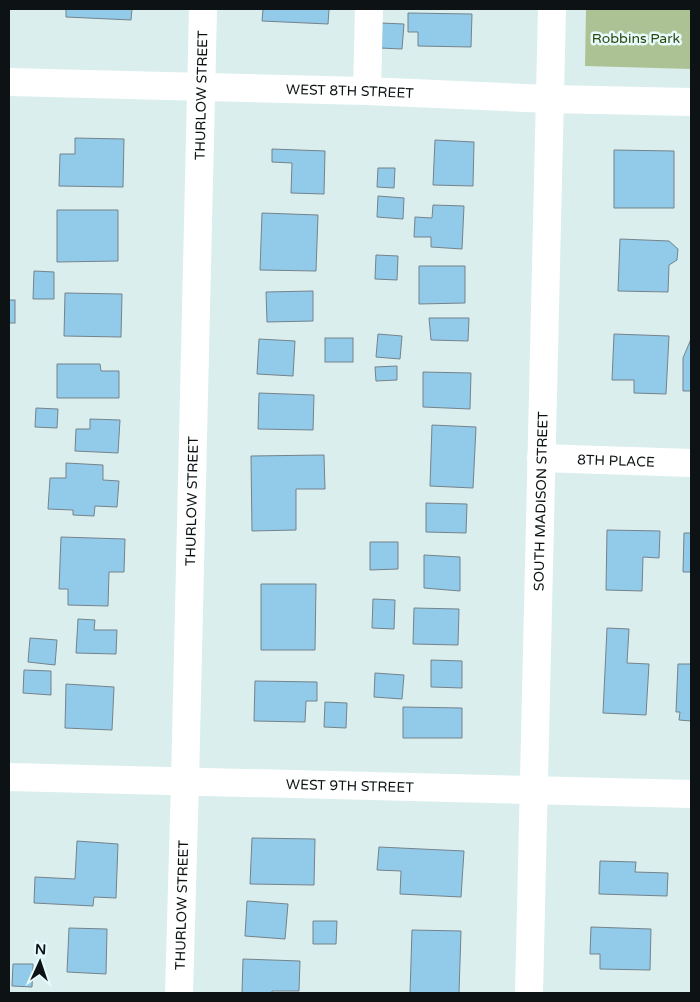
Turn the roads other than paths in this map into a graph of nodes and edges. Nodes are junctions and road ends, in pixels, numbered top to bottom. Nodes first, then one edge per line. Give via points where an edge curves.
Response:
1 (203, 9) edge
2 (369, 9) edge
3 (552, 9) edge
4 (9, 82) edge
5 (201, 87) junction
6 (367, 91) junction
7 (550, 99) junction
8 (691, 102) edge
9 (541, 458) junction
10 (691, 463) edge
11 (9, 777) edge
12 (185, 781) junction
13 (534, 790) junction
14 (691, 794) edge
15 (179, 993) edge
16 (529, 993) edge

1 - 5 street, THURLOW STREET
2 - 6 street
3 - 7 street, SOUTH MADISON STREET
4 - 5 street, WEST 8TH STREET
5 - 6 street, WEST 8TH STREET
5 - 12 street, THURLOW STREET
6 - 7 street, WEST 8TH STREET
7 - 8 street, WEST 8TH STREET
7 - 9 street, SOUTH MADISON STREET
9 - 10 street, 8TH PLACE
9 - 13 street, SOUTH MADISON STREET
11 - 12 street, WEST 9TH STREET
12 - 13 street, WEST 9TH STREET
12 - 15 street, THURLOW STREET
13 - 14 street, WEST 9TH STREET
13 - 16 street, SOUTH MADISON STREET

